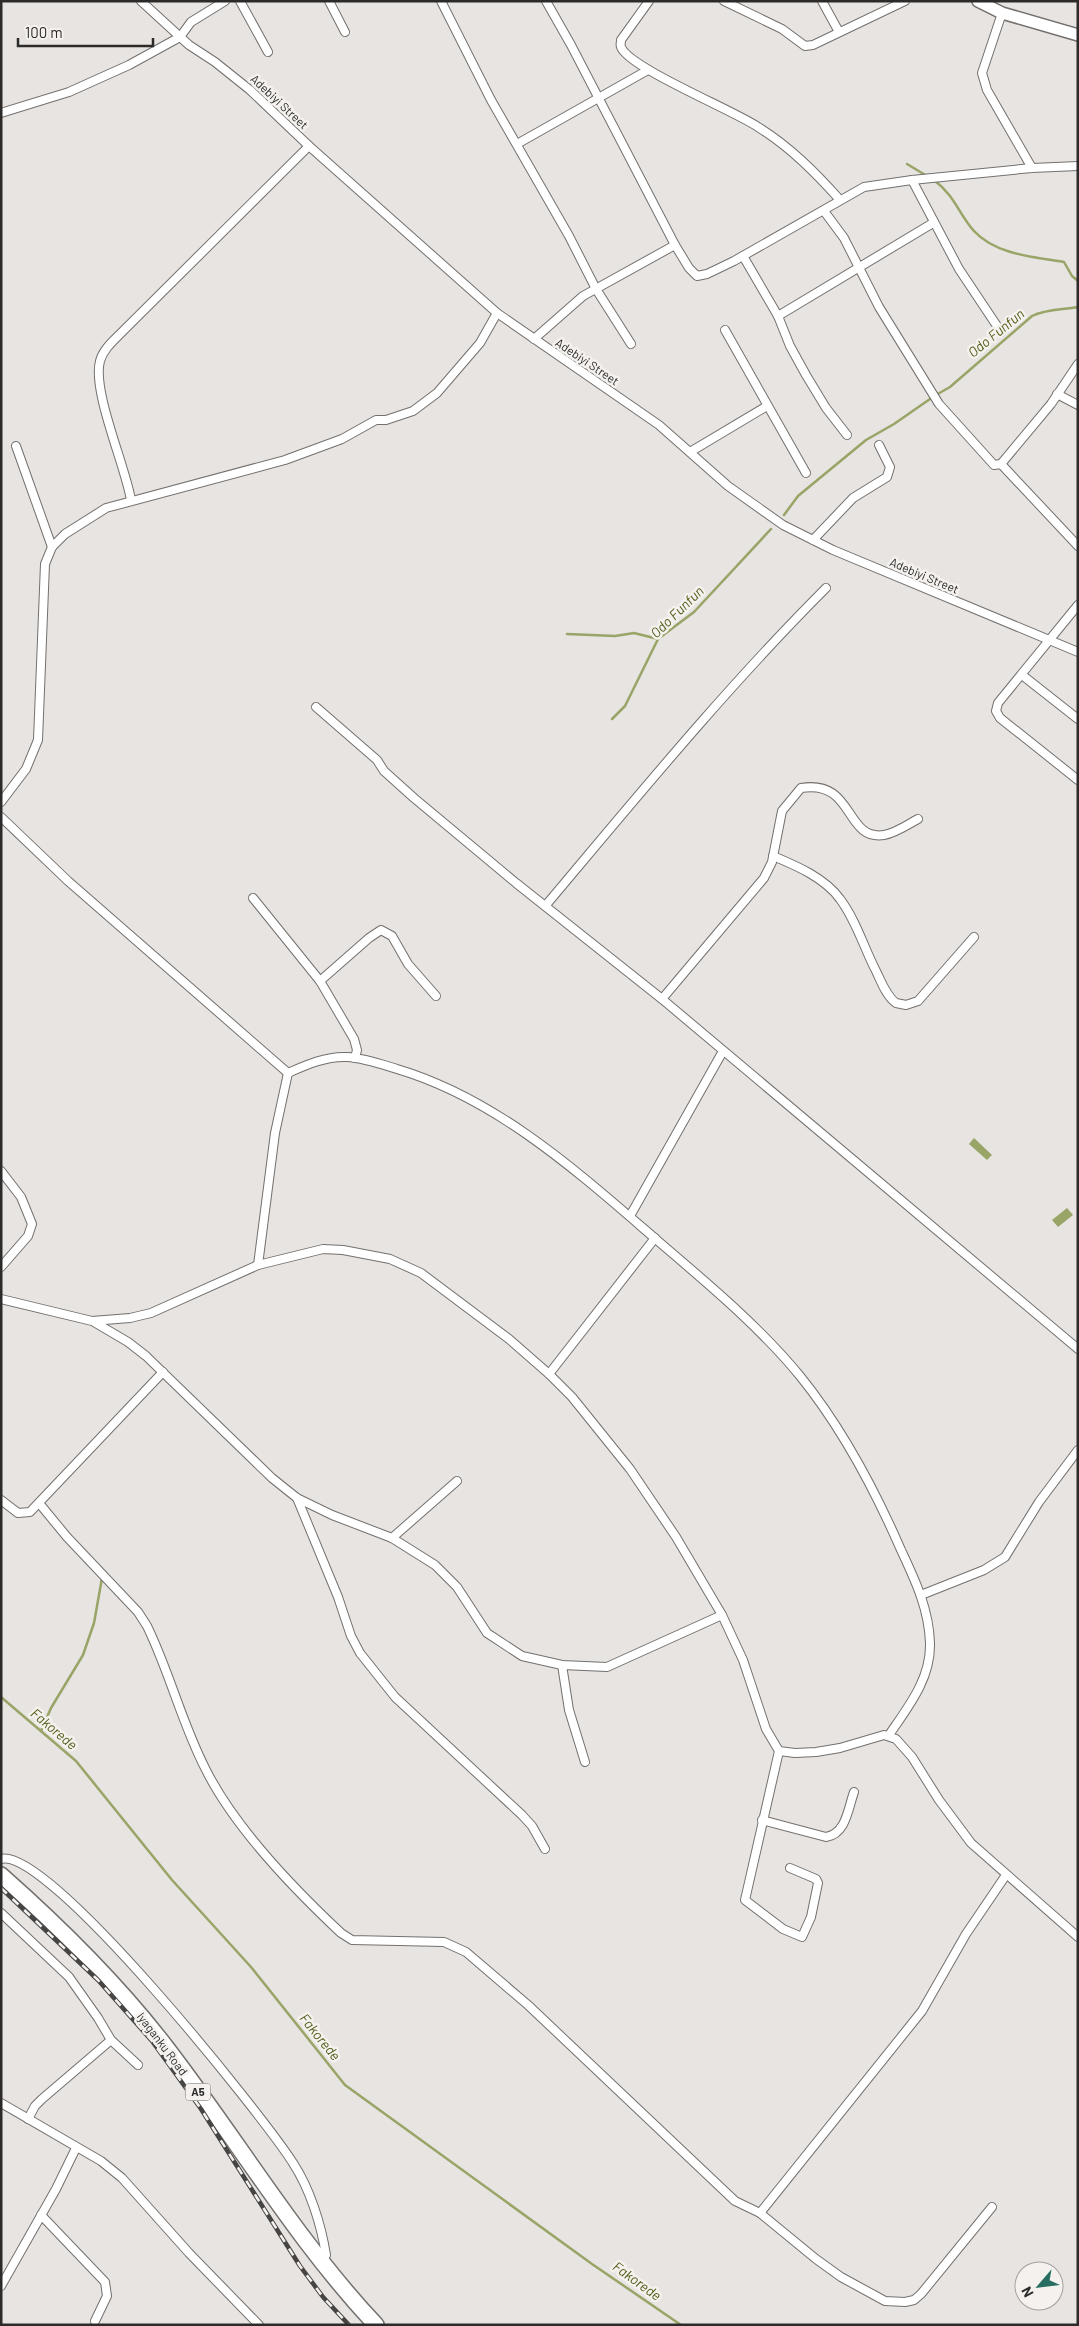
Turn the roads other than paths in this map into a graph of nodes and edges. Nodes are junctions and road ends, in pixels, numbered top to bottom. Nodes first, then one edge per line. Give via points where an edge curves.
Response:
1 (141, 1) edge
2 (225, 1) edge
3 (240, 1) edge
4 (328, 1) edge
5 (441, 1) edge
6 (546, 1) edge
7 (649, 1) edge
8 (724, 1) edge
9 (822, 1) edge
10 (906, 1) edge
11 (979, 2) edge
12 (1002, 13) junction
13 (345, 32) dead end
14 (839, 32) junction
15 (1078, 35) edge
16 (180, 37) junction
17 (268, 52) dead end
18 (648, 70) junction
19 (599, 97) junction
20 (1, 113) edge
21 (517, 144) junction
22 (309, 146) junction
23 (1078, 166) edge
24 (1032, 168) junction
25 (912, 180) junction
26 (840, 200) junction
27 (824, 211) junction
28 (933, 223) junction
29 (675, 245) junction
30 (743, 256) junction
31 (859, 267) junction
32 (596, 290) junction
33 (497, 313) junction
34 (778, 316) junction
35 (726, 330) dead end
36 (1001, 332) dead end
37 (534, 339) junction
38 (631, 344) dead end
39 (1078, 364) edge
40 (1057, 394) junction
41 (1078, 405) edge
42 (767, 406) junction
43 (848, 435) dead end
44 (879, 445) dead end
45 (16, 446) dead end
46 (690, 452) junction
47 (1001, 464) junction
48 (806, 473) dead end
49 (131, 500) junction
50 (813, 540) junction
51 (1078, 546) edge
52 (52, 547) junction
53 (826, 588) dead end
54 (1078, 605) edge
55 (1049, 641) junction
56 (1078, 652) edge
57 (1022, 675) junction
58 (316, 707) dead end
59 (1078, 719) edge
60 (1078, 780) edge
61 (1, 802) edge
62 (1, 817) edge
63 (918, 819) dead end
64 (773, 856) junction
65 (253, 898) dead end
66 (546, 905) junction
67 (974, 937) dead end
68 (320, 981) junction
69 (436, 996) dead end
70 (662, 999) junction
71 (723, 1052) junction
72 (355, 1058) junction
73 (288, 1073) junction
74 (1, 1171) edge
75 (630, 1216) junction
76 (655, 1238) junction
77 (258, 1265) junction
78 (1, 1267) edge
79 (1, 1300) edge
80 (92, 1321) junction
81 (1078, 1349) edge
82 (163, 1372) junction
83 (549, 1374) junction
84 (1078, 1450) edge
85 (457, 1481) dead end
86 (297, 1498) junction
87 (1, 1500) edge
88 (39, 1503) junction
89 (392, 1538) junction
90 (921, 1595) junction
91 (722, 1615) junction
92 (562, 1666) junction
93 (889, 1736) junction
94 (779, 1751) junction
95 (585, 1762) dead end
96 (854, 1792) dead end
97 (762, 1820) junction
98 (545, 1849) dead end
99 (1, 1859) edge
100 (790, 1868) dead end
101 (1, 1875) edge
102 (1006, 1875) junction
103 (1, 1913) edge
104 (1078, 1937) edge
105 (111, 2040) junction
106 (138, 2065) dead end
107 (1, 2103) edge
108 (28, 2119) junction
109 (76, 2148) junction
110 (992, 2207) dead end
111 (760, 2213) junction
112 (41, 2214) junction
113 (322, 2261) junction
114 (1, 2286) edge
115 (95, 2321) dead end
116 (259, 2325) edge
117 (376, 2325) edge

1 - 16 street, Adebiyi Street
2 - 16 street via 191,22
3 - 17 street
4 - 13 street
5 - 21 street
6 - 19 street
7 - 18 street via 620,46
8 - 14 street via 782,29 805,46
9 - 14 street
10 - 14 street
11 - 12 street
12 - 15 street
12 - 24 street via 982,74 987,90
16 - 20 street via 82,87
16 - 22 street, Adebiyi Street via 250,90
18 - 19 street
18 - 26 street via 757,126 802,159
19 - 21 street
19 - 29 street
21 - 32 street
22 - 33 street, Adebiyi Street
22 - 49 street via 106,348 100,359 101,394
23 - 24 street
24 - 25 street
25 - 26 street via 864,187
25 - 28 street
26 - 27 street
27 - 30 street
27 - 31 street via 844,238
28 - 31 street
28 - 36 street
29 - 30 street via 697,276
29 - 32 street
30 - 34 street
31 - 34 street
31 - 47 street via 879,307 939,404 994,465
32 - 37 street via 583,296
32 - 38 street
33 - 37 street, Adebiyi Street
33 - 49 street via 480,342 437,393 413,411 376,420 334,442 285,460
34 - 43 street via 806,375 826,408
35 - 42 street
37 - 46 street, Adebiyi Street via 659,425
39 - 40 street
40 - 41 street
40 - 47 street
42 - 46 street
42 - 48 street
44 - 50 street via 890,467 887,477 853,498
45 - 52 street
46 - 50 street, Adebiyi Street via 728,486 783,525
47 - 51 street
49 - 52 street via 92,515
50 - 55 street, Adebiyi Street
52 - 61 street via 45,564 43,587 38,740 26,769
53 - 66 street via 723,696
54 - 55 street
55 - 56 street, Adebiyi Street
55 - 57 street
57 - 59 street
57 - 60 street via 998,703 997,715
58 - 66 street via 377,760 395,781
62 - 73 street via 68,881
63 - 64 street via 893,833 872,836 860,829 846,806 833,793 818,787 801,788 782,811
64 - 67 street via 808,873 840,899 889,996 896,1003 906,1005 918,1000
64 - 70 street via 764,878
65 - 68 street
66 - 70 street
68 - 69 street via 381,930 392,936 408,964
68 - 72 street via 354,1039
70 - 71 street
71 - 75 street
71 - 81 street
72 - 73 street via 333,1057
72 - 75 street via 419,1075 480,1103 523,1132
73 - 77 street via 275,1133
74 - 78 street via 21,1196 32,1224 28,1236
75 - 76 street
76 - 83 street
76 - 90 street via 758,1331 826,1410 878,1498
77 - 80 street via 151,1313
77 - 83 street via 323,1249 375,1255 404,1264 441,1287
79 - 80 street
80 - 82 street via 128,1342
82 - 86 street via 272,1478
82 - 88 street
83 - 91 street via 572,1397 638,1480
84 - 90 street via 1039,1502 1005,1557 984,1570
85 - 89 street
86 - 89 street
86 - 98 street via 338,1597 350,1636 360,1653 396,1697 522,1815
87 - 88 street via 18,1513 30,1512
88 - 111 street via 132,1605 147,1626 206,1770 225,1803 269,1858 326,1919 352,1940 444,1942 466,1952 528,2005 735,2201
89 - 92 street via 435,1564 448,1576 487,1633 496,1640 522,1656
90 - 93 street via 928,1621 929,1661 915,1698
91 - 92 street via 617,1664 607,1667
91 - 94 street via 743,1660 766,1729
92 - 95 street
93 - 94 street via 816,1752
93 - 102 street via 902,1745 970,1843
94 - 97 street
96 - 97 street via 841,1831 834,1836 826,1837
97 - 100 street via 745,1900 783,1929 802,1937 811,1917 818,1882
99 - 113 street via 8,1857 23,1864 78,1907 147,1979 233,2083 289,2157 302,2181 324,2243 326,2255
101 - 113 highway, Iyaganku Road / A5 via 69,1936 139,2013
102 - 104 street
102 - 111 street via 966,1934 922,2011
103 - 105 street via 68,1977
105 - 106 street
105 - 108 street via 42,2099
107 - 108 street
108 - 109 street
109 - 112 street
109 - 116 street via 101,2161 122,2178
110 - 111 street via 921,2294 914,2300 896,2303 885,2301 842,2277
112 - 114 street
112 - 115 street via 105,2282 107,2296
113 - 117 highway, Iyaganku Road / A5

